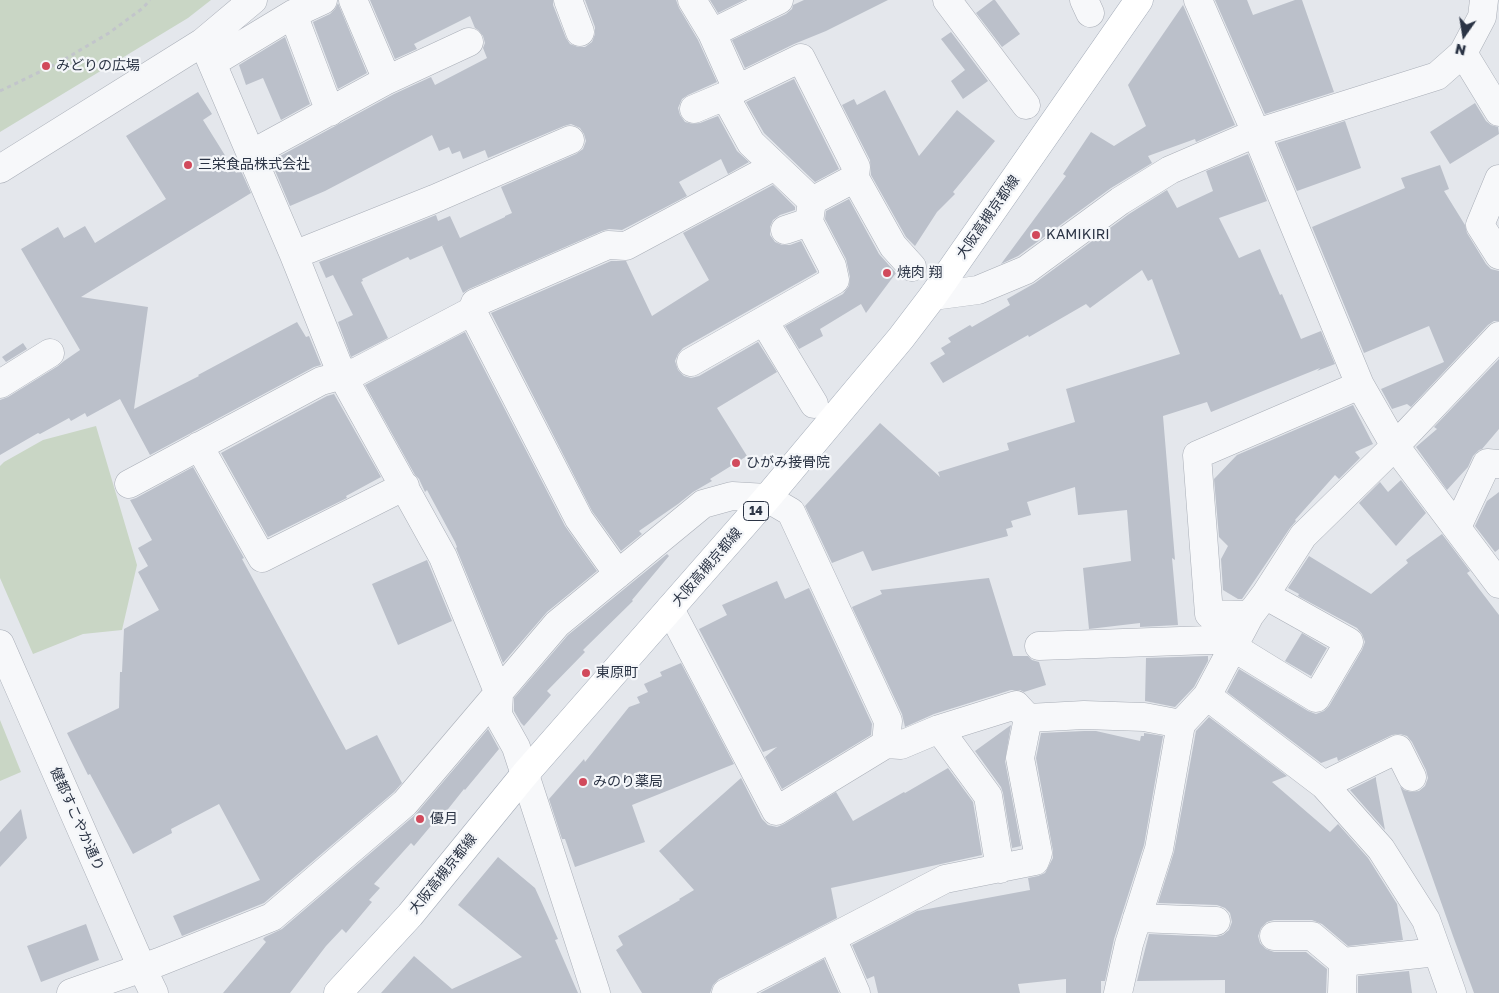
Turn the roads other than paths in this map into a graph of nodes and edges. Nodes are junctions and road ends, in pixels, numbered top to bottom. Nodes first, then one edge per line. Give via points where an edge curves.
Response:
1 (253, 0) edge
2 (323, 0) edge
3 (353, 0) edge
4 (568, 0) edge
5 (692, 0) edge
6 (780, 0) edge
7 (947, 0) edge
8 (1139, 0) edge
9 (1198, 0) edge
10 (1488, 11) edge
11 (293, 14) junction
12 (580, 32) dead end
13 (712, 33) junction
14 (468, 42) dead end
15 (208, 52) junction
16 (1463, 52) junction
17 (387, 80) junction
18 (731, 93) junction
19 (1026, 105) dead end
20 (694, 109) dead end
21 (330, 112) junction
22 (1499, 112) edge
23 (1256, 133) junction
24 (570, 140) dead end
25 (251, 154) junction
26 (775, 166) junction
27 (0, 169) edge
28 (855, 178) junction
29 (1499, 179) edge
30 (802, 218) junction
31 (294, 255) junction
32 (1499, 255) edge
33 (912, 267) dead end
34 (933, 296) junction
35 (472, 311) junction
36 (764, 321) junction
37 (1499, 336) edge
38 (50, 353) dead end
39 (691, 362) dead end
40 (342, 375) junction
41 (0, 384) edge
42 (1360, 385) junction
43 (814, 404) dead end
44 (199, 446) junction
45 (1395, 446) junction
46 (1499, 464) edge
47 (129, 484) dead end
48 (405, 486) junction
49 (767, 498) junction
50 (1457, 527) junction
51 (618, 574) junction
52 (1499, 584) edge
53 (1257, 605) junction
54 (670, 609) junction
55 (1235, 643) junction
56 (0, 644) edge
57 (1039, 646) dead end
58 (498, 694) junction
59 (1207, 696) junction
60 (1028, 718) junction
61 (1181, 724) junction
62 (939, 729) junction
63 (886, 744) junction
64 (525, 774) junction
65 (1412, 777) dead end
66 (1324, 785) junction
67 (1000, 869) junction
68 (1137, 918) junction
69 (1216, 921) dead end
70 (1274, 936) dead end
71 (832, 938) junction
72 (1437, 952) junction
73 (1343, 962) junction
74 (142, 968) junction
75 (71, 993) edge
76 (154, 993) edge
77 (338, 993) edge
78 (596, 993) edge
79 (726, 993) edge
80 (856, 993) edge
81 (1118, 993) edge
82 (1342, 993) edge
83 (1452, 993) edge

1 - 15 street
2 - 11 street
3 - 17 street
4 - 12 street
5 - 13 street
6 - 13 street
7 - 19 street
8 - 34 main road, 大阪高槻京都線 / 14
9 - 23 street
10 - 16 street
11 - 15 street
11 - 21 street
13 - 18 street
14 - 17 street
15 - 25 street
15 - 27 street
16 - 22 street
16 - 23 street via 1437,76
17 - 21 street
18 - 20 street
18 - 26 street via 751,143
18 - 28 street via 801,58 856,166
21 - 25 street
23 - 34 street via 1170,170 1120,201 1026,270 978,290
23 - 42 street
24 - 31 street via 434,200
25 - 31 street
26 - 30 street
26 - 35 street via 626,246 608,245 475,303
28 - 30 street
28 - 33 street via 892,246
29 - 32 street via 1480,225
30 - 36 street via 832,266 835,280
31 - 40 street
34 - 49 main road, 大阪高槻京都線 / 14
35 - 40 street via 358,371
35 - 51 street via 579,519
36 - 39 street
36 - 43 street
37 - 45 street
38 - 41 street
40 - 44 street via 321,381
40 - 48 street
42 - 45 street
42 - 53 street via 1196,455 1209,614
44 - 47 street
44 - 48 street via 262,558
45 - 50 street
45 - 53 street via 1303,536
46 - 50 street via 1487,463
48 - 58 street via 443,557
49 - 51 street via 732,496 703,504
49 - 54 main road, 大阪高槻京都線 / 14
49 - 63 street via 791,512 888,721
50 - 52 street
51 - 58 street via 557,624
53 - 55 street
53 - 55 street via 1349,642 1316,698
54 - 63 street via 776,811
54 - 64 main road, 大阪高槻京都線 / 14
55 - 57 street
55 - 59 street
56 - 74 street, 健都すこやか通り
58 - 64 street via 498,715 516,747
58 - 74 street via 405,803 272,917
59 - 61 street
59 - 66 street
60 - 61 street via 1084,714 1144,717
60 - 62 street via 1016,705
60 - 67 street via 1020,758 1038,853 1035,862
61 - 68 street via 1159,849
62 - 63 street via 901,745
62 - 67 street via 988,796
64 - 77 main road, 大阪高槻京都線 / 14 via 410,915
64 - 78 street
65 - 66 street via 1398,748
66 - 72 street via 1381,849 1426,920
67 - 71 street via 945,879
68 - 69 street
68 - 81 street
70 - 73 street via 1312,936
71 - 79 street
71 - 80 street
72 - 73 street
72 - 83 street
73 - 82 street
74 - 75 street
74 - 76 street, 健都すこやか通り

